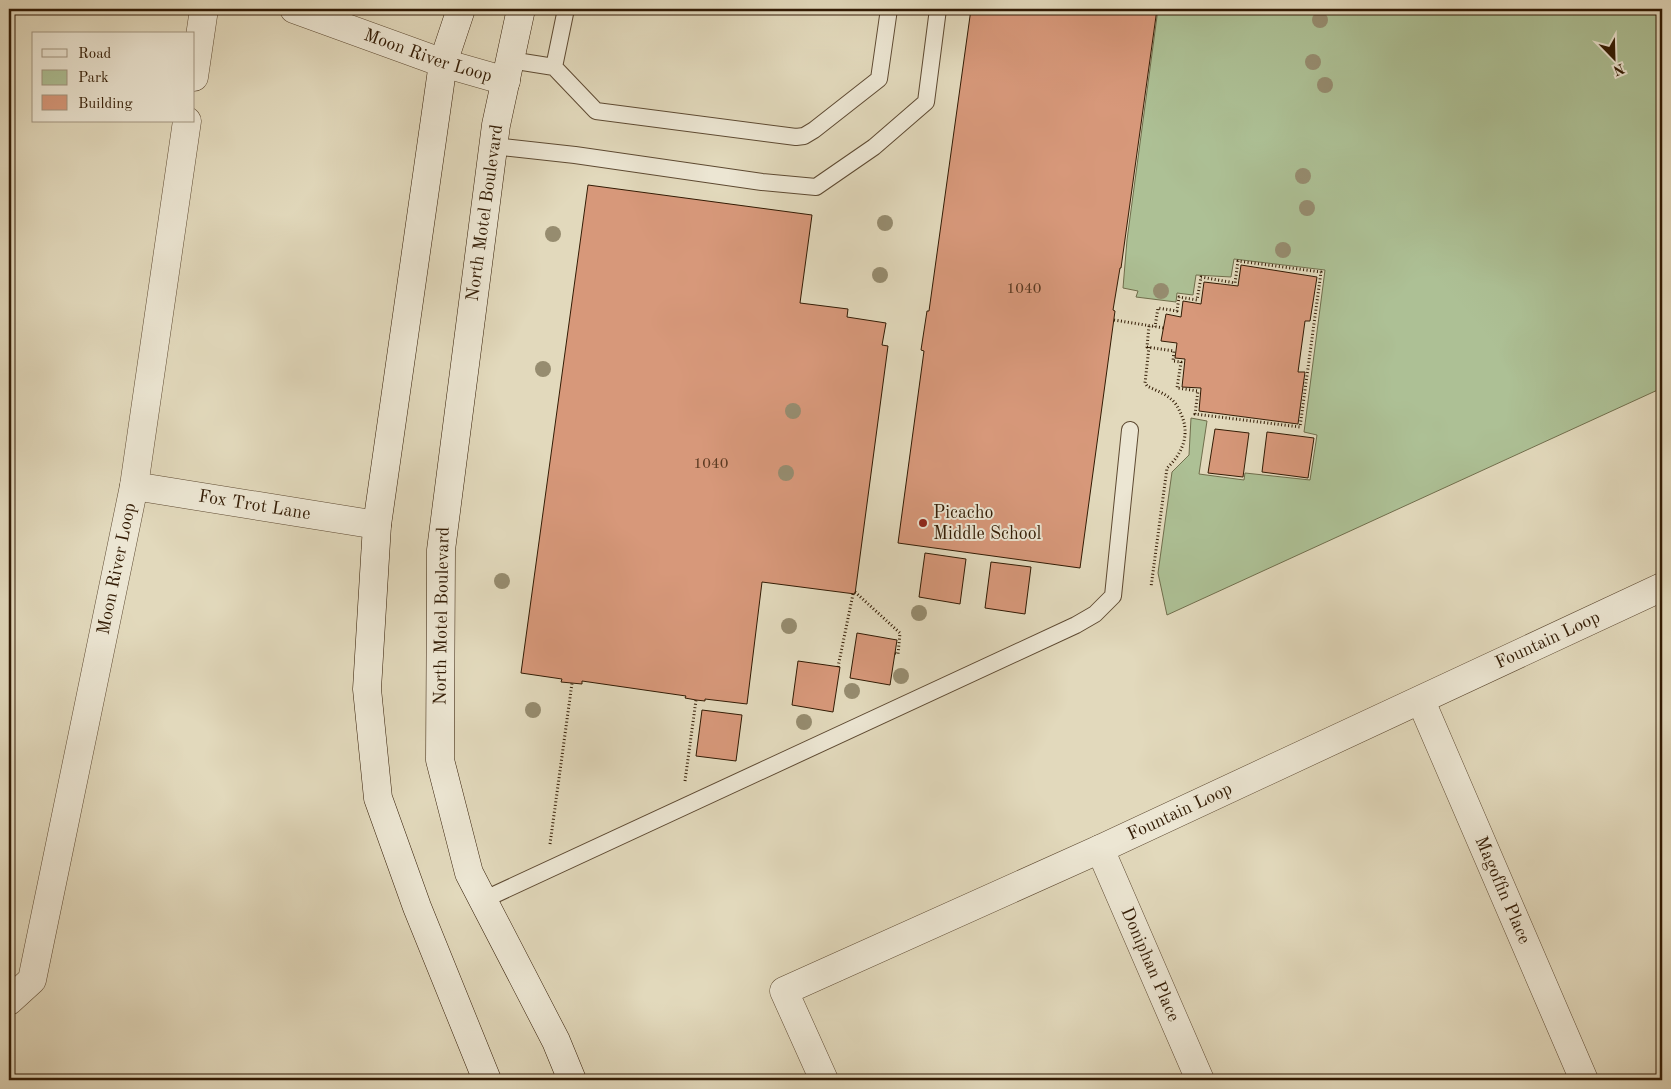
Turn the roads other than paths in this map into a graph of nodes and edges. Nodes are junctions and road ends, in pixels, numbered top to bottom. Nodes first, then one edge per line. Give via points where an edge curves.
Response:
1 (204, 9) edge
2 (294, 9) edge
3 (461, 9) edge
4 (521, 9) edge
5 (566, 9) edge
6 (889, 9) edge
7 (938, 9) edge
8 (443, 63) junction
9 (554, 67) junction
10 (195, 69) edge
11 (508, 71) junction
12 (187, 122) edge
13 (493, 146) junction
14 (1130, 430) dead end
15 (134, 486) junction
16 (377, 525) junction
17 (1662, 588) edge
18 (1420, 701) junction
19 (1100, 849) junction
20 (483, 900) junction
21 (9, 1001) edge
22 (487, 1080) edge
23 (572, 1080) edge
24 (824, 1080) edge
25 (1200, 1080) edge
26 (1584, 1080) edge

1 - 10 street
2 - 8 street, Moon River Loop
3 - 8 street
4 - 11 street, North Motel Boulevard
5 - 9 lane
6 - 9 lane via 879,79 804,136 596,111
7 - 13 lane via 926,102 874,147 816,187
8 - 11 street, Moon River Loop
8 - 16 street
9 - 11 lane
11 - 13 street, North Motel Boulevard
12 - 15 street, Moon River Loop
13 - 20 street, North Motel Boulevard via 440,550 440,760 469,873
14 - 20 lane via 1112,596 1094,614
15 - 16 street, Fox Trot Lane
15 - 21 street, Moon River Loop via 32,980
16 - 22 street via 367,688 378,798 417,906
17 - 18 street, Fountain Loop
18 - 19 street, Fountain Loop
18 - 26 street, Magoffin Place
19 - 24 street, Fountain Loop via 784,991
19 - 25 street, Doniphan Place
20 - 23 street, North Motel Boulevard via 556,1041

